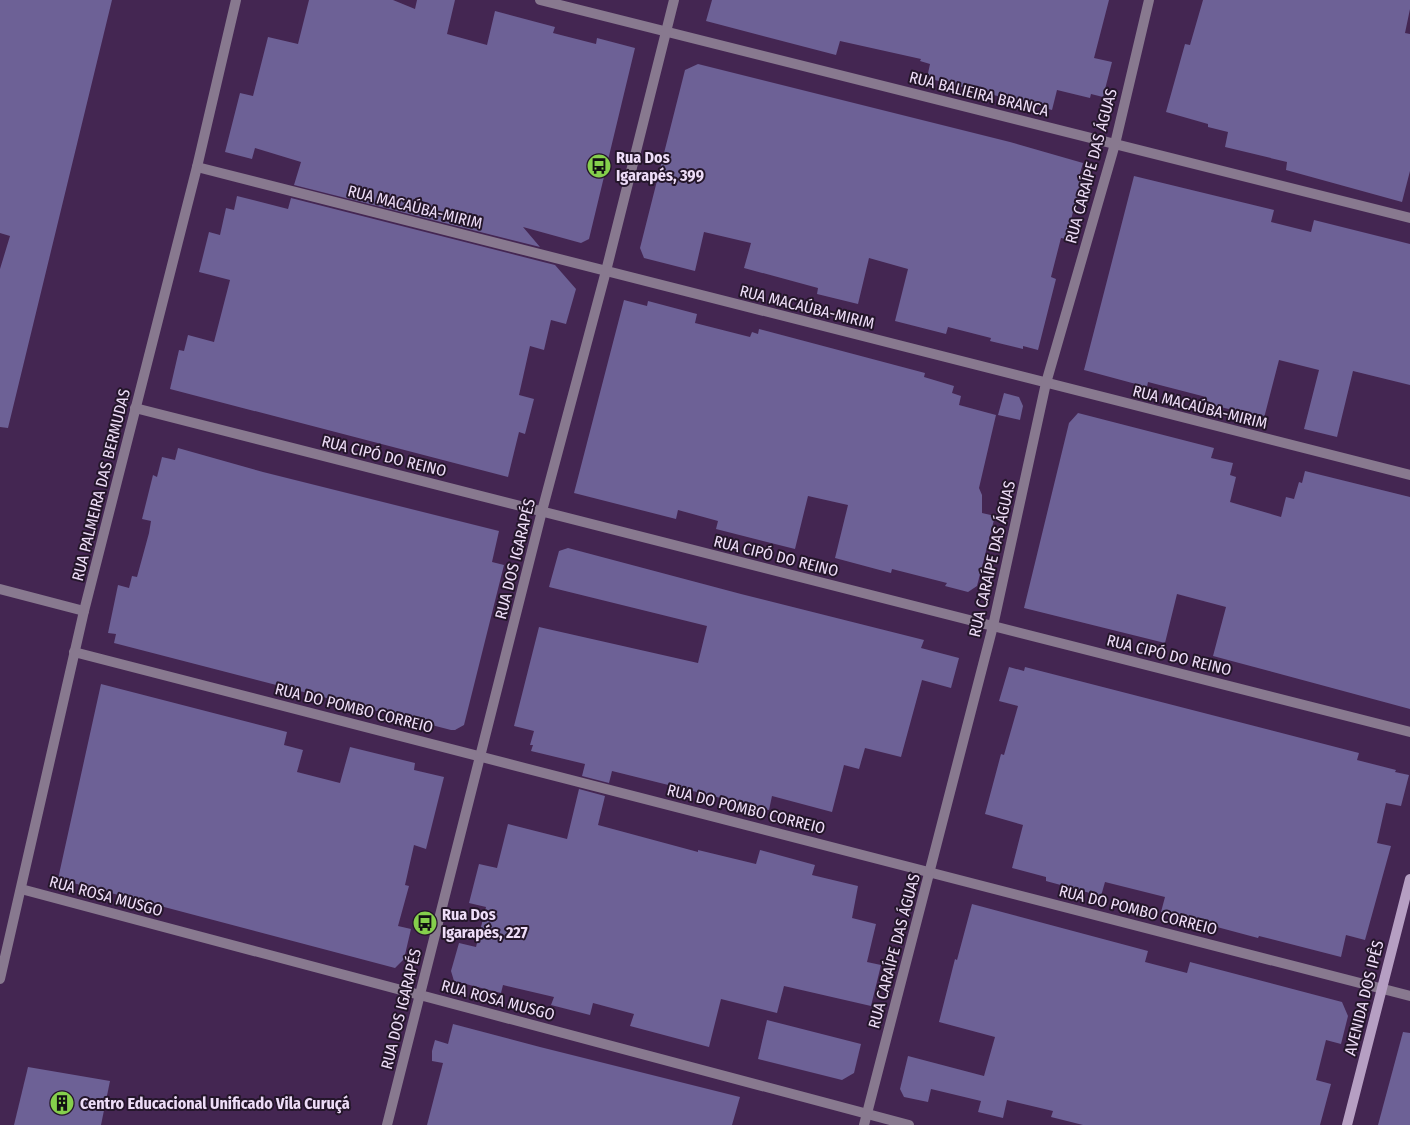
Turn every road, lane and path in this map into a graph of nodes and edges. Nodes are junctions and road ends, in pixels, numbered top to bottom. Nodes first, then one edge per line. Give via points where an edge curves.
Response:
1 (236, 0) edge
2 (540, 0) edge
3 (674, 0) edge
4 (1149, 0) edge
5 (667, 32) junction
6 (1115, 144) junction
7 (197, 167) junction
8 (1410, 218) edge
9 (606, 271) junction
10 (1046, 383) junction
11 (136, 408) junction
12 (1410, 475) edge
13 (542, 511) junction
14 (0, 589) edge
15 (84, 611) junction
16 (993, 626) junction
17 (74, 652) junction
18 (1410, 732) edge
19 (481, 756) junction
20 (930, 872) junction
21 (1410, 879) edge
22 (21, 889) junction
23 (0, 979) edge
24 (1382, 988) junction
25 (420, 995) junction
26 (1410, 996) edge
27 (867, 1114) junction
28 (387, 1125) edge
29 (864, 1125) edge
30 (909, 1125) edge
31 (1347, 1125) edge

1 - 7 street, RUA PALMEIRA DAS BERMUDAS
2 - 5 street, RUA BALIEIRA BRANCA
3 - 5 street, RUA DOS IGARAPÉS
4 - 6 street, RUA CARAÍPE DAS ÁGUAS
5 - 6 street, RUA BALIEIRA BRANCA
5 - 9 street, RUA DOS IGARAPÉS
6 - 8 street, RUA BALIEIRA BRANCA
6 - 10 street, RUA CARAÍPE DAS ÁGUAS
7 - 9 street, RUA MACAÚBA-MIRIM
7 - 11 street, RUA PALMEIRA DAS BERMUDAS
9 - 10 street, RUA MACAÚBA-MIRIM
9 - 13 street, RUA DOS IGARAPÉS
10 - 12 street, RUA MACAÚBA-MIRIM
10 - 16 street, RUA CARAÍPE DAS ÁGUAS
11 - 13 street, RUA CIPÓ DO REINO
11 - 15 street, RUA PALMEIRA DAS BERMUDAS
13 - 16 street, RUA CIPÓ DO REINO
13 - 19 street, RUA DOS IGARAPÉS
14 - 15 street
15 - 17 street, RUA PALMEIRA DAS BERMUDAS
16 - 18 street, RUA CIPÓ DO REINO
16 - 20 street, RUA CARAÍPE DAS ÁGUAS
17 - 19 street, RUA DO POMBO CORREIO
17 - 22 street, RUA PALMEIRA DAS BERMUDAS
19 - 20 street, RUA DO POMBO CORREIO
19 - 25 street, RUA DOS IGARAPÉS
20 - 24 street, RUA DO POMBO CORREIO
20 - 27 street, RUA CARAÍPE DAS ÁGUAS
21 - 24 street, AVENIDA DOS IPÊS
22 - 23 street, RUA PALMEIRA DAS BERMUDAS
22 - 25 street, RUA ROSA MUSGO
24 - 26 street, RUA DO POMBO CORREIO
24 - 31 street, AVENIDA DOS IPÊS
25 - 27 street, RUA ROSA MUSGO
25 - 28 street, RUA DOS IGARAPÉS
27 - 29 street, RUA CARAÍPE DAS ÁGUAS
27 - 30 street, RUA ROSA MUSGO

